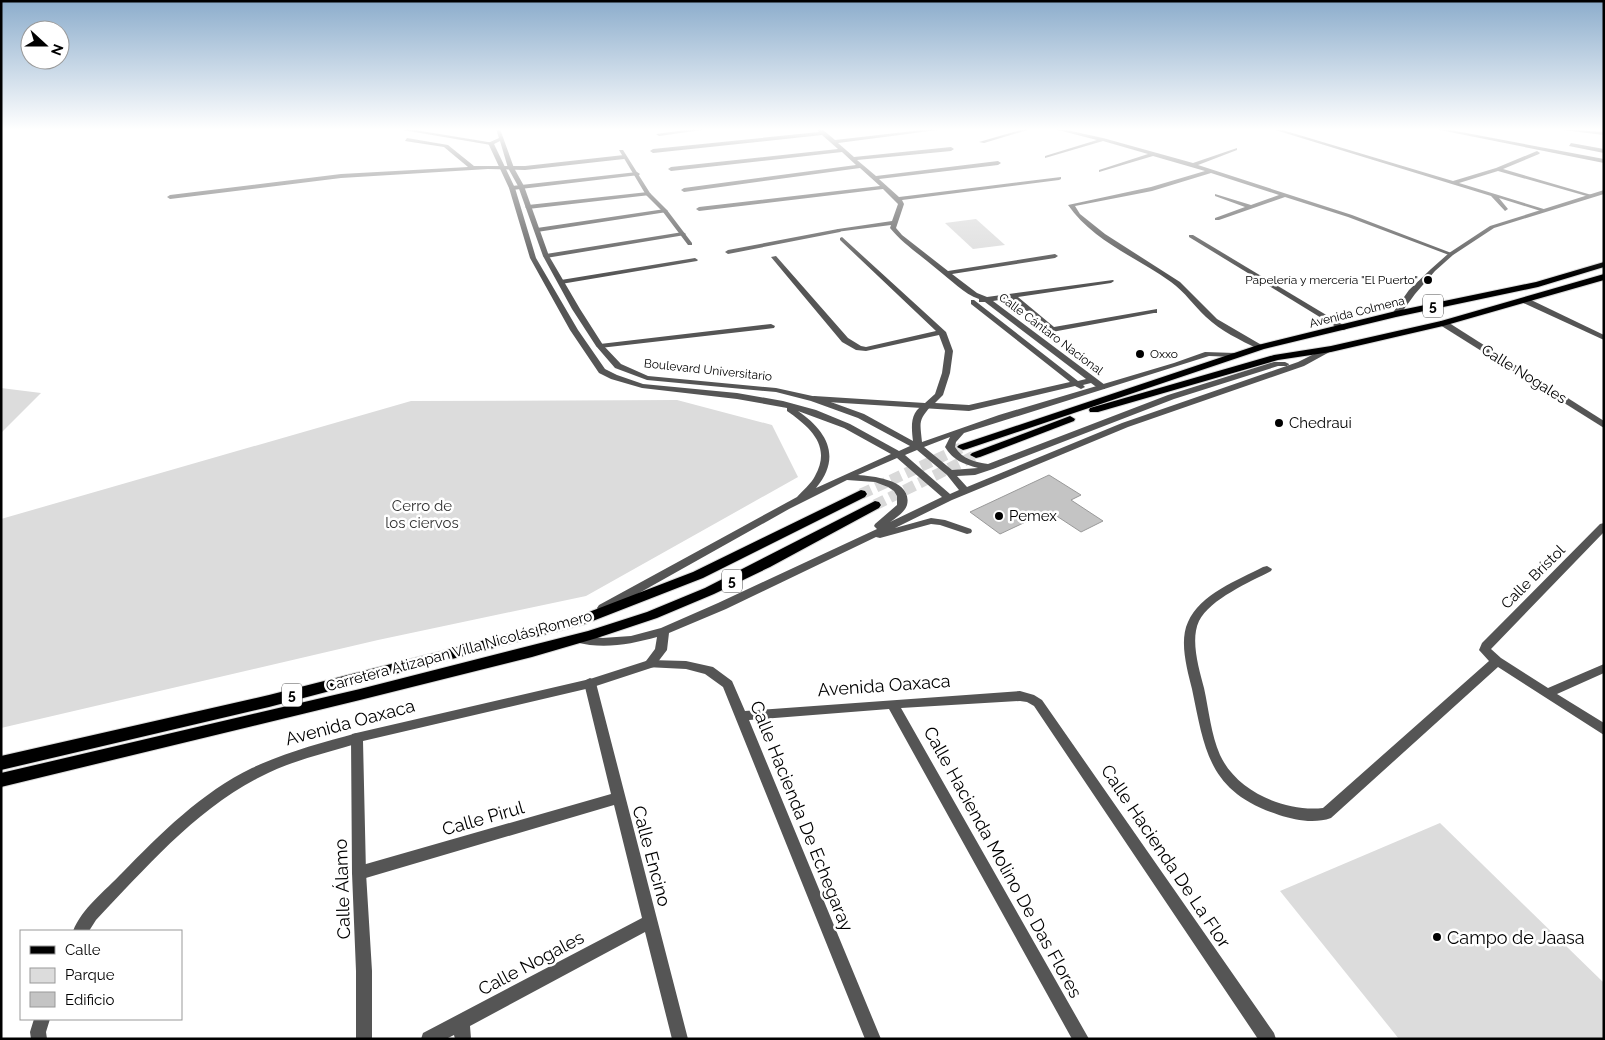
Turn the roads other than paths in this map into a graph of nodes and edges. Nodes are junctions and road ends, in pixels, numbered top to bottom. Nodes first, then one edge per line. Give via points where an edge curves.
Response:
1 (329, 178) edge
2 (507, 178) edge
3 (516, 178) edge
4 (603, 178) edge
5 (639, 178) edge
6 (776, 178) edge
7 (875, 178) joint
8 (879, 178) edge
9 (1059, 178) dead end
10 (1188, 178) edge
11 (1230, 178) edge
12 (1434, 178) edge
13 (1470, 178) edge
14 (1528, 178) edge
15 (1452, 183) junction
16 (521, 186) junction
17 (885, 187) junction
18 (512, 188) junction
19 (684, 190) dead end
20 (1604, 192) edge
21 (648, 194) junction
22 (1217, 195) dead end
23 (1285, 195) junction
24 (1494, 196) junction
25 (1592, 196) junction
26 (170, 197) dead end
27 (898, 199) junction
28 (1251, 207) junction
29 (528, 208) junction
30 (699, 209) dead end
31 (1505, 209) dead end
32 (1544, 210) junction
33 (666, 211) junction
34 (1217, 219) dead end
35 (894, 223) junction
36 (537, 230) junction
37 (682, 234) junction
38 (1191, 236) dead end
39 (842, 239) dead end
40 (690, 244) dead end
41 (728, 252) dead end
42 (1451, 254) junction
43 (546, 256) junction
44 (1054, 256) dead end
45 (774, 258) dead end
46 (1604, 264) edge
47 (701, 268) dead end
48 (944, 273) junction
49 (1604, 277) edge
50 (1111, 280) dead end
51 (561, 282) junction
52 (1012, 296) junction
53 (974, 299) junction
54 (986, 300) junction
55 (1524, 300) junction
56 (1154, 311) dead end
57 (1396, 314) junction
58 (1443, 323) junction
59 (771, 326) dead end
60 (1344, 328) junction
61 (942, 332) junction
62 (1604, 338) edge
63 (600, 346) junction
64 (1262, 348) junction
65 (1331, 349) junction
66 (1234, 355) junction
67 (1301, 364) junction
68 (1092, 380) junction
69 (1077, 384) junction
70 (1102, 387) junction
71 (1087, 391) junction
72 (814, 399) junction
73 (782, 404) junction
74 (927, 406) junction
75 (1604, 425) edge
76 (972, 426) junction
77 (918, 446) junction
78 (963, 447) tunnel mouth
79 (898, 454) junction
80 (976, 455) tunnel mouth
81 (991, 467) junction
82 (1018, 470) junction
83 (950, 473) junction
84 (846, 478) junction
85 (965, 491) junction
86 (861, 494) tunnel mouth
87 (949, 498) junction
88 (798, 502) junction
89 (876, 505) tunnel mouth
90 (1604, 526) edge
91 (967, 532) dead end
92 (864, 538) junction
93 (1266, 569) dead end
94 (580, 620) junction
95 (664, 631) junction
96 (580, 639) junction
97 (1497, 661) junction
98 (650, 664) junction
99 (1604, 668) edge
100 (590, 683) junction
101 (1548, 693) junction
102 (1030, 698) joint
103 (892, 704) junction
104 (741, 716) junction
105 (1604, 730) edge
106 (357, 738) junction
107 (1, 763) edge
108 (1, 780) edge
109 (618, 798) junction
110 (359, 873) junction
111 (650, 922) junction
112 (82, 930) edge
113 (42, 1020) edge
114 (461, 1022) junction
115 (39, 1039) edge
116 (364, 1039) edge
117 (430, 1039) edge
118 (463, 1039) edge
119 (680, 1039) edge
120 (873, 1039) edge
121 (1081, 1039) edge
122 (1268, 1039) edge

1 - 26 street
2 - 18 street, Boulevard Universitario
3 - 16 street, Boulevard Universitario
4 - 16 street
5 - 21 street
6 - 19 street
7 - 8 street
7 - 17 street
9 - 27 street
10 - 64 street via 1071,205 1078,215 1109,239 1175,281 1209,316
11 - 23 street
12 - 15 street
13 - 15 street
14 - 25 street
15 - 24 street
16 - 18 street
16 - 29 street, Boulevard Universitario
17 - 27 street
17 - 30 street
18 - 73 street, Boulevard Universitario via 534,258 574,330 602,371 642,386
20 - 25 street
21 - 29 street
21 - 33 street
22 - 28 street
23 - 28 street
23 - 42 street
24 - 31 street
24 - 32 street
25 - 32 street
27 - 35 street via 901,204
28 - 34 street
29 - 36 street, Boulevard Universitario
32 - 42 street via 1492,227
33 - 36 street
33 - 37 street
35 - 41 street
35 - 48 street via 893,228 900,236
36 - 43 street, Boulevard Universitario
37 - 40 street
37 - 43 street
38 - 60 street
39 - 61 street
42 - 57 street via 1412,292
43 - 51 street, Boulevard Universitario
44 - 48 street
45 - 61 street via 845,340 859,348 878,347
46 - 57 main road, Avenida Colmena / 5 via 1538,284
47 - 51 street via 693,257
48 - 53 street
49 - 55 main road, 5
50 - 52 street
51 - 63 street, Boulevard Universitario
52 - 54 street
52 - 56 street via 1052,330
53 - 54 street, Calle Cántaro Nacional
53 - 69 street, Calle Cántaro Nacional
54 - 68 street, Calle Cántaro Nacional
55 - 58 main road, 5
55 - 62 street
57 - 60 main road, Avenida Colmena / 5
58 - 65 main road, Avenida Colmena / 5
58 - 75 street, Calle Nogales
59 - 63 street
60 - 64 main road, Avenida Colmena / 5
61 - 74 street via 949,351 946,373 939,396
63 - 72 street, Boulevard Universitario via 618,366 647,378 776,390
64 - 66 main road, 5
65 - 67 street
65 - 80 main road, Avenida Colmena / 5 via 1277,357 1080,415
66 - 70 street via 1208,354
66 - 78 main road, 5
67 - 81 street via 1277,364 1172,397
67 - 82 street via 1125,425
68 - 69 street
68 - 70 street, Calle Cántaro Nacional
69 - 71 street, Calle Cántaro Nacional
69 - 74 street via 980,406
70 - 71 street
71 - 76 street
72 - 74 street
72 - 77 street, Boulevard Universitario via 861,416
73 - 79 street, Boulevard Universitario via 847,426
73 - 88 street via 812,426 822,440 827,456 819,477
74 - 77 street via 915,419
76 - 77 street
76 - 81 street via 952,441 953,454 961,460
77 - 79 street
77 - 83 street, Boulevard Universitario
79 - 84 street
79 - 87 street, Boulevard Universitario
81 - 82 street
81 - 83 street via 975,472
82 - 85 street
83 - 85 street, Boulevard Universitario
84 - 88 street
84 - 92 street via 889,482 903,499 898,511
85 - 87 street
86 - 94 main road, Carretera Atizapan Villa Nicolás Romero / 5 via 698,575
87 - 92 street
88 - 94 street
89 - 96 main road, Carretera Atizapan Villa Nicolás Romero / 5 via 711,592
90 - 97 street, Calle Brístol via 1486,646 1485,650
91 - 92 street via 931,521
92 - 95 street
93 - 97 street via 1203,608 1193,622 1191,659 1213,754 1226,776 1249,795 1274,807 1304,815 1326,814
94 - 107 main road, Carretera Atizapan Villa Nicolás Romero / 5 via 269,700
95 - 96 street via 631,640 602,642
95 - 98 street via 661,650
96 - 108 main road, Carretera Atizapan Villa Nicolás Romero / 5 via 268,718
97 - 101 street
98 - 100 street, Avenida Oaxaca
98 - 104 street, Calle Hacienda De Echegaray via 686,665 709,670 728,684
99 - 101 street
100 - 106 street, Avenida Oaxaca
100 - 109 street, Calle Encino
101 - 105 street
102 - 103 street, Avenida Oaxaca
102 - 122 street, Calle Hacienda De La Flor via 1038,703
103 - 104 street, Avenida Oaxaca
103 - 121 street, Calle Hacienda Molino De Das Flores
104 - 120 street, Calle Hacienda De Echegaray
106 - 110 street, Calle Álamo
106 - 112 street, Avenida Oaxaca via 283,760 229,788 176,828 91,915
109 - 110 street, Calle Pirul
109 - 111 street, Calle Encino
110 - 116 street, Calle Álamo
111 - 114 street, Calle Nogales
111 - 119 street, Calle Encino
113 - 115 street
114 - 117 street, Calle Nogales
114 - 118 street

